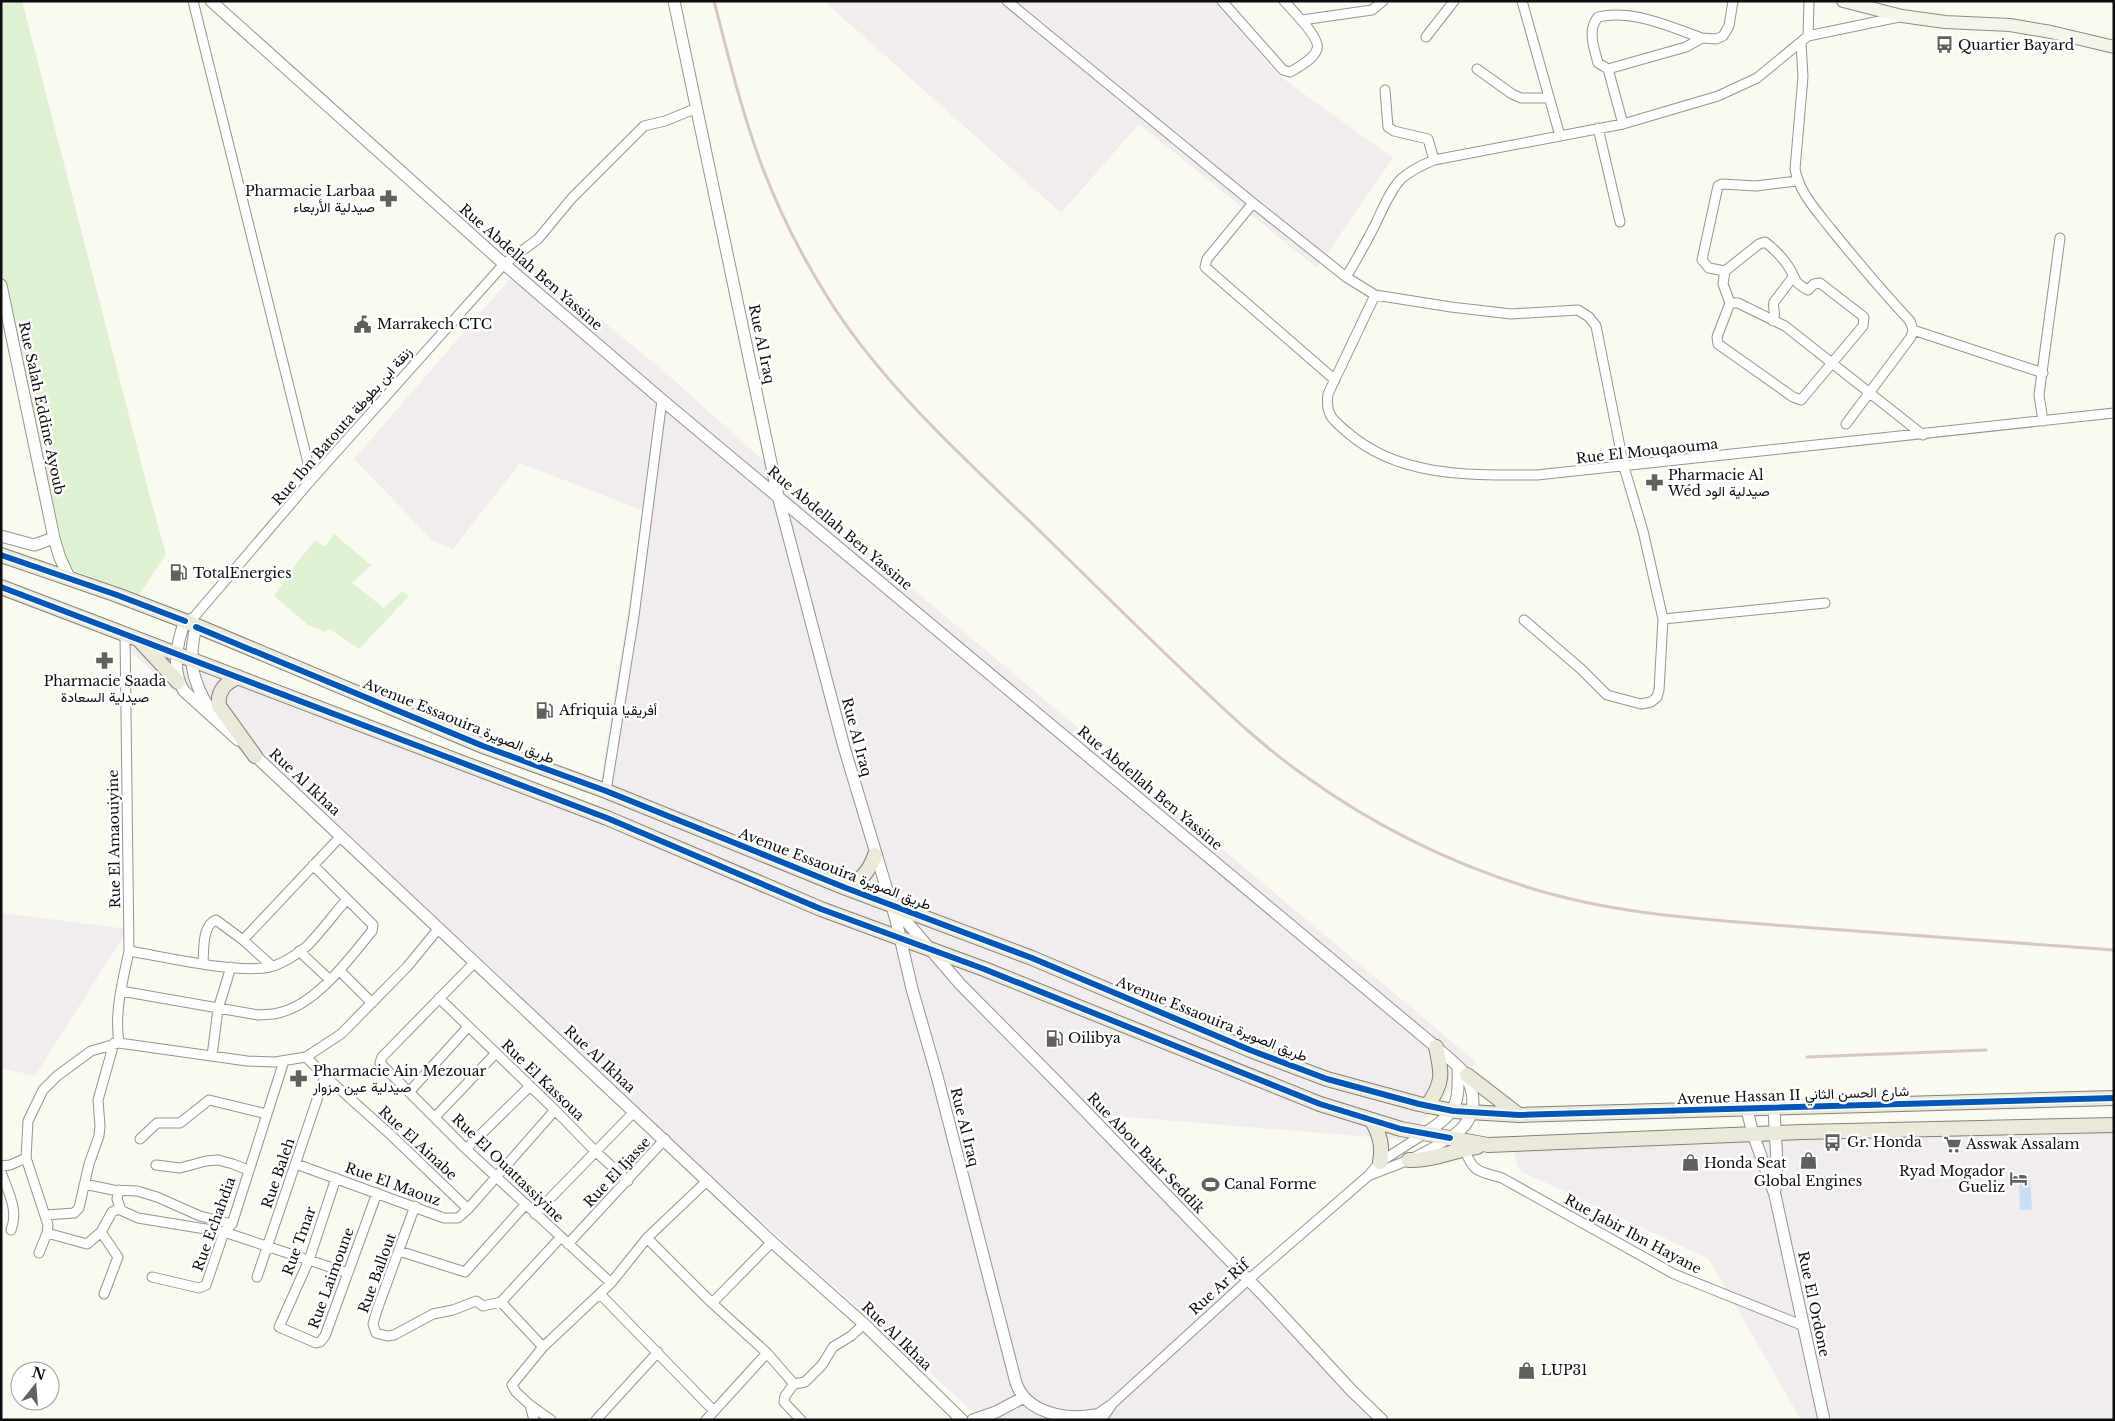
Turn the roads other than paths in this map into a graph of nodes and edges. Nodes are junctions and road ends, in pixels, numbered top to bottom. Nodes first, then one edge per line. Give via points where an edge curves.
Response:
1 (193, 1) edge
2 (211, 1) edge
3 (674, 1) edge
4 (1007, 1) edge
5 (1222, 1) edge
6 (1284, 1) edge
7 (1383, 1) edge
8 (1454, 1) edge
9 (1522, 1) edge
10 (1733, 1) edge
11 (1809, 1) edge
12 (1843, 1) edge
13 (1902, 16) junction
14 (1302, 20) junction
15 (1426, 37) dead end
16 (1702, 38) junction
17 (1804, 39) junction
18 (2114, 47) edge
19 (1477, 69) dead end
20 (1608, 69) junction
21 (1385, 90) dead end
22 (1549, 98) junction
23 (697, 108) junction
24 (1623, 124) junction
25 (1598, 128) junction
26 (1560, 136) junction
27 (1434, 160) junction
28 (1797, 181) junction
29 (1253, 203) junction
30 (1620, 222) dead end
31 (2060, 238) dead end
32 (504, 264) junction
33 (1725, 271) junction
34 (1346, 277) junction
35 (1793, 277) junction
36 (2, 292) edge
37 (1376, 295) junction
38 (1730, 303) junction
39 (1773, 321) junction
40 (1913, 330) junction
41 (1831, 362) junction
42 (2043, 373) junction
43 (1334, 380) junction
44 (1869, 392) junction
45 (662, 400) junction
46 (2114, 413) edge
47 (2043, 421) junction
48 (1846, 424) dead end
49 (1923, 435) junction
50 (1624, 467) junction
51 (312, 480) junction
52 (778, 496) junction
53 (1, 536) edge
54 (54, 538) junction
55 (1, 555) edge
56 (70, 579) junction
57 (1, 586) edge
58 (1825, 603) dead end
59 (1524, 620) dead end
60 (1663, 620) junction
61 (192, 622) junction
62 (125, 634) junction
63 (139, 640) junction
64 (177, 653) junction
65 (191, 659) junction
66 (238, 676) junction
67 (178, 682) junction
68 (218, 721) junction
69 (255, 756) junction
70 (606, 791) junction
71 (341, 836) junction
72 (875, 855) junction
73 (313, 865) junction
74 (846, 888) junction
75 (347, 899) junction
76 (891, 904) junction
77 (439, 928) junction
78 (900, 937) junction
79 (244, 940) junction
80 (927, 947) junction
81 (129, 951) junction
82 (299, 951) junction
83 (475, 962) junction
84 (203, 963) junction
85 (272, 966) junction
86 (231, 967) junction
87 (340, 970) junction
88 (330, 980) junction
89 (121, 991) junction
90 (439, 998) junction
91 (372, 1003) junction
92 (218, 1009) junction
93 (468, 1027) junction
94 (117, 1043) junction
95 (1436, 1047) junction
96 (496, 1054) junction
97 (212, 1056) junction
98 (306, 1057) junction
99 (284, 1061) junction
100 (1462, 1071) junction
101 (324, 1076) junction
102 (530, 1086) junction
103 (410, 1091) junction
104 (2114, 1098) edge
105 (1427, 1106) junction
106 (1774, 1109) junction
107 (555, 1110) junction
108 (1747, 1110) junction
109 (1453, 1111) junction
110 (634, 1112) junction
111 (1473, 1113) junction
112 (267, 1114) junction
113 (1520, 1115) junction
114 (436, 1116) junction
115 (1372, 1121) junction
116 (2114, 1125) edge
117 (1775, 1133) junction
118 (1424, 1134) junction
119 (1753, 1134) junction
120 (1450, 1138) junction
121 (140, 1139) dead end
122 (665, 1140) junction
123 (1488, 1145) junction
124 (1464, 1148) junction
125 (466, 1149) junction
126 (596, 1152) junction
127 (26, 1158) junction
128 (1409, 1160) junction
129 (1380, 1162) junction
130 (296, 1164) junction
131 (1, 1166) edge
132 (156, 1166) dead end
133 (248, 1170) junction
134 (1, 1172) edge
135 (497, 1175) junction
136 (1368, 1176) junction
137 (336, 1178) junction
138 (708, 1180) junction
139 (628, 1181) junction
140 (84, 1184) junction
141 (119, 1190) junction
142 (377, 1193) junction
143 (1775, 1195) junction
144 (526, 1204) junction
145 (415, 1206) junction
146 (468, 1209) junction
147 (121, 1210) junction
148 (535, 1214) junction
149 (46, 1215) junction
150 (232, 1224) junction
151 (10, 1230) dead end
152 (101, 1232) junction
153 (224, 1232) junction
154 (47, 1233) junction
155 (561, 1237) junction
156 (647, 1238) junction
157 (772, 1242) junction
158 (568, 1244) junction
159 (267, 1248) junction
160 (399, 1251) junction
161 (39, 1253) dead end
162 (309, 1260) junction
163 (348, 1274) junction
164 (152, 1277) dead end
165 (257, 1277) dead end
166 (1248, 1280) junction
167 (611, 1283) junction
168 (104, 1294) dead end
169 (600, 1294) junction
170 (502, 1302) junction
171 (712, 1303) junction
172 (286, 1312) joint
173 (864, 1324) junction
174 (1804, 1326) junction
175 (543, 1348) junction
176 (658, 1352) junction
177 (767, 1353) junction
178 (794, 1384) junction
179 (1024, 1397) junction
180 (530, 1405) junction
181 (714, 1411) junction
182 (998, 1417) edge
183 (958, 1418) edge
184 (1095, 1418) edge
185 (1062, 1419) edge
186 (534, 1420) edge
187 (551, 1420) edge
188 (596, 1420) edge
189 (706, 1420) edge
190 (801, 1420) edge
191 (972, 1420) edge
192 (1382, 1420) edge
193 (1824, 1420) edge

1 - 51 street
2 - 32 street, Rue Abdellah Ben Yassine
3 - 23 street, Rue Al Iraq
4 - 29 street
5 - 14 street via 1283,70 1290,72 1307,61 1318,46
6 - 14 street
7 - 14 street via 1372,10
8 - 15 street
9 - 22 street
10 - 16 street via 1729,26 1723,36
11 - 17 street
12 - 13 main road
13 - 17 street
13 - 18 main road via 2010,25
16 - 20 street via 1686,47
16 - 20 street via 1621,14 1598,17 1592,28 1593,44 1598,63
17 - 24 street via 1757,78 1718,96
17 - 28 street via 1795,169
19 - 22 street via 1521,98
20 - 24 street
21 - 27 street via 1388,128 1428,139
22 - 26 street
23 - 32 street, Rue Ibn Batouta زنقة ابن بطوطة via 644,126 572,198 538,239
23 - 52 street, Rue Al Iraq
24 - 25 street
25 - 26 street
25 - 30 street
26 - 27 street
27 - 34 street via 1412,170 1400,180
28 - 33 street via 1718,186 1702,260 1710,268
28 - 40 street via 1855,260 1910,321
29 - 34 street
29 - 43 street via 1207,259 1205,267
31 - 42 street
32 - 45 street, Rue Abdellah Ben Yassine
32 - 51 street, Rue Ibn Batouta زنقة ابن بطوطة
33 - 35 street via 1765,242 1787,264
33 - 38 street via 1723,284
34 - 37 street
35 - 39 street via 1774,302
35 - 41 street via 1808,290 1820,283 1864,317 1863,326
36 - 54 street, Rue Salah Eddine Ayoub
37 - 43 street, Rue El Mouqaouma
37 - 50 street via 1511,314 1578,310 1589,317 1596,326
38 - 39 street via 1738,303
38 - 41 street via 1717,337 1718,344 1797,400 1804,398
39 - 41 street via 1786,326
40 - 42 street
40 - 44 street
41 - 44 street
42 - 47 street via 2039,395
43 - 50 street, Rue El Mouqaouma via 1326,406 1332,418 1365,447 1389,459 1422,469 1476,475 1538,476
44 - 48 street
44 - 49 street
45 - 52 street, Rue Abdellah Ben Yassine
45 - 70 street
46 - 47 street, Rue El Mouqaouma
47 - 49 street, Rue El Mouqaouma
49 - 50 street, Rue El Mouqaouma
50 - 60 street via 1643,530
51 - 61 street, Rue Ibn Batouta زنقة ابن بطوطة
52 - 72 street, Rue Al Iraq
52 - 95 street, Rue Abdellah Ben Yassine
53 - 54 street via 34,544
54 - 56 street, Rue Salah Eddine Ayoub
55 - 56 main road, Avenue Essaouira طريق الصويرة
56 - 61 main road, Avenue Essaouira طريق الصويرة
57 - 62 main road
58 - 60 street
59 - 60 street via 1607,695 1641,704 1651,702 1659,690
61 - 64 street via 179,638
61 - 65 street, Rue Al Ikhaa
61 - 70 main road, Avenue Essaouira طريق الصويرة via 484,746
62 - 63 main road
62 - 81 street, Rue El Amaouiyine
63 - 64 main road
63 - 67 main road
64 - 65 main road
64 - 67 street
65 - 66 main road
65 - 68 street, Rue Al Ikhaa via 194,680
66 - 69 main road via 220,691 219,706
66 - 78 main road via 607,818 821,909
67 - 68 street, Rue Al Ikhaa
68 - 69 street, Rue Al Ikhaa
69 - 71 street, Rue Al Ikhaa
70 - 74 main road, Avenue Essaouira طريق الصويرة
71 - 73 street
71 - 77 street, Rue Al Ikhaa
72 - 74 main road via 866,875
72 - 76 street, Rue Al Iraq
73 - 75 street
73 - 79 street
74 - 76 main road, Avenue Essaouira طريق الصويرة
75 - 82 street
75 - 87 street via 372,922 373,928
76 - 78 street, Rue Al Iraq
76 - 80 street, Rue Abou Bakr Seddik
76 - 105 main road, Avenue Essaouira طريق الصويرة via 1032,958 1259,1053 1327,1078
77 - 83 street, Rue Al Ikhaa
77 - 91 street
78 - 80 main road
78 - 179 street, Rue Al Iraq via 1016,1383
79 - 84 street via 214,921 206,932
79 - 85 street
80 - 115 main road via 1320,1104
80 - 166 street, Rue Abou Bakr Seddik
81 - 84 street
81 - 89 street, Rue El Amaouiyine
82 - 85 street
82 - 88 street
83 - 90 street, Rue El Ouattassiyine
83 - 110 street, Rue Al Ikhaa
84 - 86 street
85 - 86 street
86 - 92 street
87 - 88 street
87 - 91 street
88 - 92 street via 312,996 278,1013
89 - 92 street
89 - 94 street, Rue El Amaouiyine
90 - 93 street, Rue El Kassoua
90 - 103 street, Rue El Ouattassiyine via 380,1061
91 - 98 street via 337,1038
92 - 97 street
93 - 96 street, Rue El Kassoua
93 - 103 street
94 - 97 street
94 - 127 street via 92,1051 46,1085 28,1119
94 - 140 street, Rue El Amaouiyine via 98,1100 99,1136
95 - 100 street, Rue Abdellah Ben Yassine
95 - 105 main road via 1442,1079
96 - 102 street, Rue El Kassoua
96 - 114 street
97 - 99 street
98 - 99 street
98 - 101 street, Rue El Ainabe
99 - 112 street, Rue Echahdia
100 - 109 street
100 - 111 street via 1473,1102
100 - 113 main road
101 - 130 street, Rue Baleh
101 - 146 street, Rue El Ainabe
102 - 107 street, Rue El Kassoua
102 - 125 street
103 - 114 street, Rue El Ouattassiyine
104 - 106 main road, Avenue Hassan II شارع الحسن الثاني
105 - 109 main road, Avenue Essaouira طريق الصويرة
106 - 108 main road, Avenue Hassan II شارع الحسن الثاني
106 - 117 street, Rue El Ordone
107 - 126 street, Rue El Kassoua
107 - 135 street, Rue El Maouz
108 - 113 main road, Avenue Hassan II شارع الحسن الثاني
108 - 119 street, Rue El Ordone
109 - 111 main road, Avenue Essaouira طريق الصويرة
109 - 118 street, Rue Ar Rif
110 - 122 street, Rue Al Ikhaa
110 - 126 street
111 - 113 main road, Avenue Hassan II شارع الحسن الثاني
111 - 120 street, Rue Ar Rif via 1460,1132
112 - 121 street via 209,1100 185,1121 157,1123
112 - 133 street, Rue Echahdia
114 - 125 street, Rue El Ouattassiyine
115 - 118 main road
115 - 129 main road via 1381,1139
116 - 117 main road
117 - 119 main road
117 - 143 street, Rue El Ordone
118 - 120 main road
118 - 129 street, Rue Ar Rif
119 - 123 main road
119 - 143 street, Rue El Ordone
120 - 123 main road
120 - 128 street, Rue Ar Rif
122 - 138 street, Rue Al Ikhaa
122 - 139 street, Rue El Ijasse
123 - 124 main road
124 - 128 main road
124 - 174 street, Rue Jabir Ibn Hayane via 1470,1165 1479,1171 1502,1178 1674,1274
125 - 135 street, Rue El Ouattassiyine
126 - 139 street, Rue El Kassoua
126 - 148 street
127 - 131 street
127 - 149 street
128 - 136 street, Rue Ar Rif
129 - 136 street, Rue Ar Rif
130 - 137 street, Rue El Maouz
130 - 159 street, Rue Baleh
132 - 133 street via 180,1168 218,1160
133 - 150 street, Rue Echahdia
134 - 151 street via 14,1209
135 - 144 street, Rue El Ouattassiyine
135 - 146 street, Rue El Maouz
136 - 166 street, Rue Ar Rif
137 - 142 street, Rue El Maouz
137 - 162 street, Rue Tmar
138 - 156 street
138 - 157 street, Rue Al Ikhaa
139 - 158 street, Rue El Ijasse
140 - 141 street
140 - 149 street, Rue El Amaouiyine via 76,1213
141 - 147 street via 117,1199
141 - 150 street via 147,1194 200,1216
142 - 145 street, Rue El Maouz
142 - 163 street, Rue Laimoune
143 - 174 street, Rue El Ordone
144 - 148 street, Rue El Ouattassiyine
144 - 160 street via 464,1272
145 - 146 street, Rue El Maouz via 444,1218 462,1216
145 - 160 street, Rue Ballout
147 - 152 street via 112,1212
147 - 153 street via 138,1218
148 - 155 street, Rue El Ouattassiyine
149 - 154 street
150 - 153 street, Rue Echahdia
152 - 154 street via 87,1244
152 - 168 street via 118,1257
153 - 159 street
153 - 164 street, Rue Echahdia via 203,1288
154 - 161 street
155 - 158 street, Rue El Ouattassiyine
155 - 170 street
156 - 167 street
156 - 171 street
157 - 171 street
157 - 173 street, Rue Al Ikhaa
158 - 167 street, Rue El Ouattassiyine
159 - 162 street
159 - 165 street, Rue Baleh
160 - 170 street, Rue Ballout via 374,1317 376,1334 394,1335 433,1314 476,1301 483,1306
162 - 163 street
162 - 172 street, Rue Tmar
163 - 172 street, Rue Laimoune via 320,1342 279,1327
166 - 184 street, Rue Ar Rif
166 - 192 street, Rue Abou Bakr Seddik
167 - 169 street
169 - 175 street
169 - 176 street
170 - 175 street
171 - 177 street
173 - 178 street via 833,1348 805,1382
173 - 183 street, Rue Al Ikhaa
174 - 193 street, Rue El Ordone
175 - 180 street via 512,1386
176 - 181 street
176 - 188 street
177 - 178 street
177 - 181 street
178 - 190 street via 784,1402
179 - 182 street
179 - 185 street via 1041,1410
180 - 186 street
180 - 187 street
181 - 189 street
182 - 191 street
183 - 191 street
184 - 185 street

